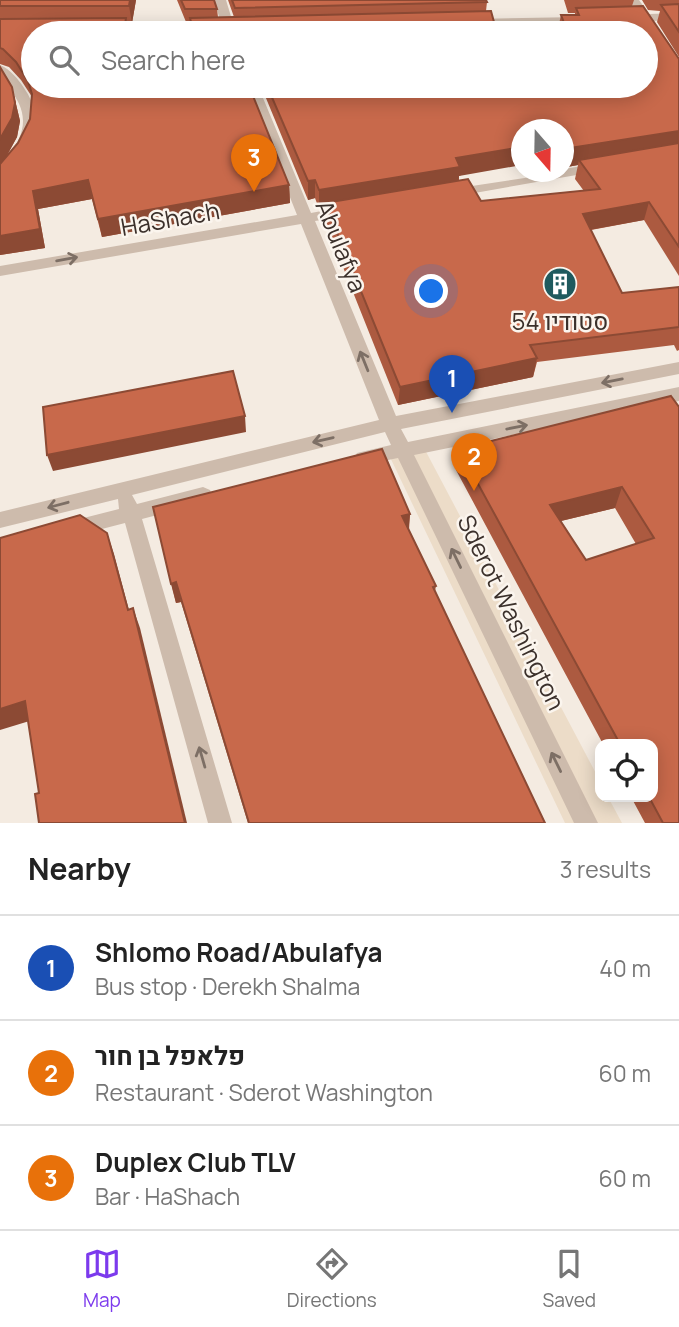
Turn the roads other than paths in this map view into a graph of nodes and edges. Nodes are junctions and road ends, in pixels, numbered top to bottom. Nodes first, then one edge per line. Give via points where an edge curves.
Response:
1 (220, 0) edge
2 (634, 0) edge
3 (679, 16) edge
4 (646, 18) junction
5 (618, 19) edge
6 (590, 20) edge
7 (230, 21) edge
8 (548, 21) edge
9 (648, 21) edge
10 (0, 69) edge
11 (21, 97) edge
12 (22, 98) edge
13 (257, 98) edge
14 (611, 166) edge
15 (0, 178) edge
16 (438, 195) edge
17 (358, 209) edge
18 (305, 218) junction
19 (0, 271) edge
20 (679, 368) edge
21 (648, 375) junction
22 (679, 394) edge
23 (661, 398) junction
24 (673, 414) edge
25 (390, 424) junction
26 (402, 450) junction
27 (347, 462) edge
28 (116, 490) junction
29 (225, 490) edge
30 (131, 512) junction
31 (0, 520) edge
32 (52, 535) edge
33 (220, 823) edge
34 (586, 823) edge

1 - 7 street
2 - 4 street
3 - 4 street
4 - 5 street
4 - 9 street
6 - 8 street
10 - 11 street
12 - 15 street via 30,109 29,135
13 - 18 street, Abulafya
14 - 16 street
17 - 18 street, HaShach
19 -> 18 street, HaShach
25 -> 18 street, Abulafya
20 - 21 street
21 - 23 street
21 -> 25 street
22 - 23 street
23 - 24 street
26 -> 23 street
25 - 26 street, Sderot Washington
25 -> 28 street
26 - 27 street
34 -> 26 street, Sderot Washington
28 - 30 street
28 -> 31 street
29 - 30 street
30 - 32 street
33 -> 30 street

